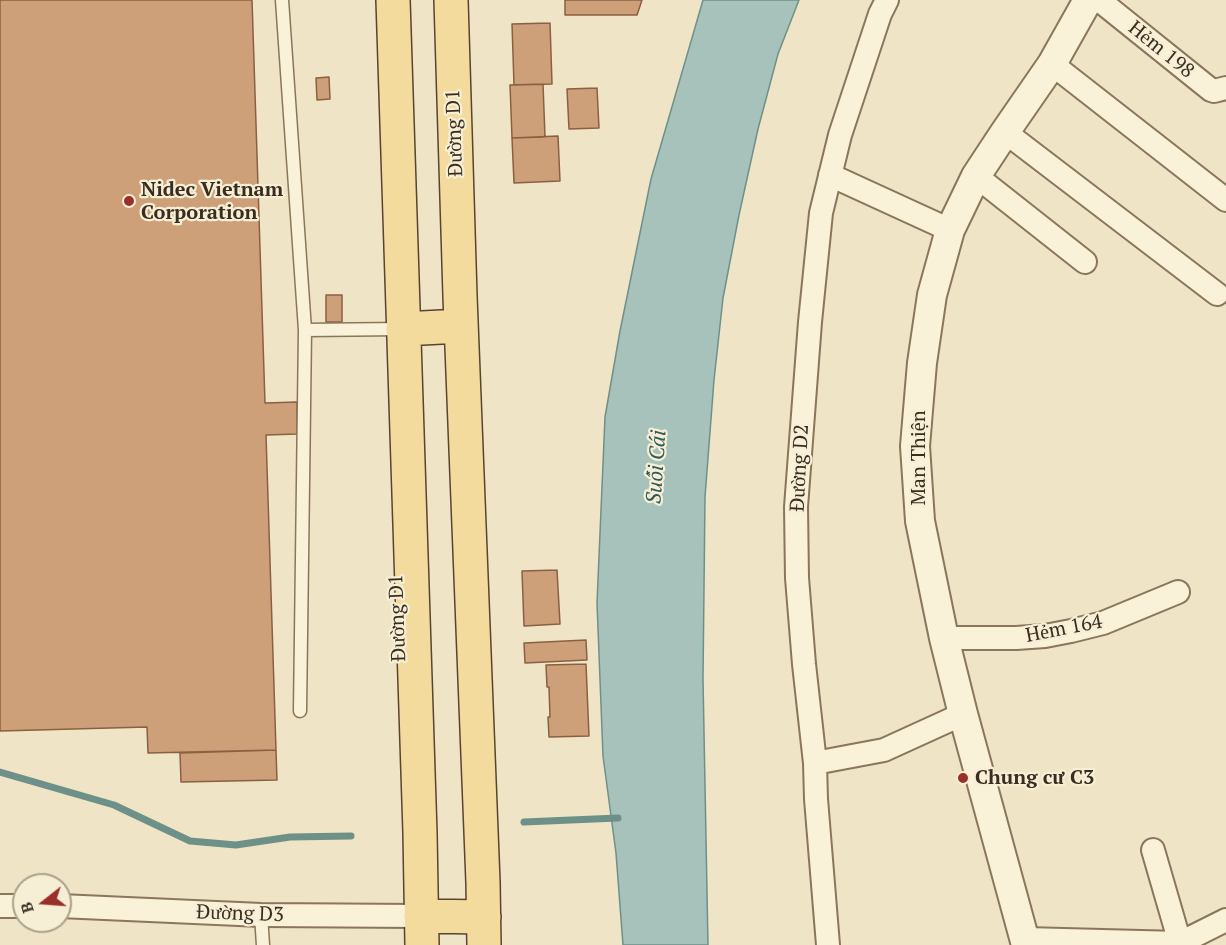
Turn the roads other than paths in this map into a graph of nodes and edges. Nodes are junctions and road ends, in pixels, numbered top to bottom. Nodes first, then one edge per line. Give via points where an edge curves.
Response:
1 (282, 0) edge
2 (378, 0) edge
3 (393, 0) edge
4 (451, 0) edge
5 (887, 0) edge
6 (1088, 0) edge
7 (1099, 0) edge
8 (1052, 64) junction
9 (1226, 88) edge
10 (1005, 132) junction
11 (830, 175) junction
12 (976, 176) junction
13 (1226, 200) edge
14 (950, 230) junction
15 (401, 236) junction
16 (1085, 262) dead end
17 (1217, 294) dead end
18 (461, 326) junction
19 (403, 329) junction
20 (305, 330) junction
21 (1178, 592) dead end
22 (944, 638) junction
23 (300, 711) dead end
24 (963, 714) junction
25 (816, 763) junction
26 (1153, 850) dead end
27 (72, 907) edge
28 (261, 915) junction
29 (1226, 920) edge
30 (421, 931) edge
31 (484, 931) edge
32 (1025, 942) edge
33 (1180, 943) junction
34 (263, 945) edge
35 (828, 945) edge

1 - 20 lane
2 - 15 main road via 383,210
3 - 15 main road, Đường D1
4 - 18 main road, Đường D1
5 - 11 street, Đường D2
6 - 8 street, Man Thiện
7 - 9 street, Hẻm 198 via 1211,90
8 - 10 street, Man Thiện
8 - 13 street
10 - 12 street, Man Thiện
10 - 17 street
11 - 14 street
11 - 25 street, Đường D2 via 821,213 796,507 797,578
12 - 14 street, Man Thiện
12 - 16 street
14 - 22 street, Man Thiện via 932,295 915,446 920,521
15 - 19 main road, Đường D1
18 - 19 main road
18 - 31 main road, Đường D1
19 - 20 lane
19 - 30 main road, Đường D1 via 406,403 390,435 404,780 420,833
20 - 23 lane
21 - 22 street, Hẻm 164 via 1103,623 1071,631 1016,638
22 - 24 street, Man Thiện
24 - 25 street via 884,750
24 - 32 street, Man Thiện
25 - 35 street, Đường D2
26 - 33 street
27 - 28 street, Đường D3
28 - 30 street, Đường D3
28 - 34 lane
29 - 33 street
30 - 31 main road
32 - 33 street

